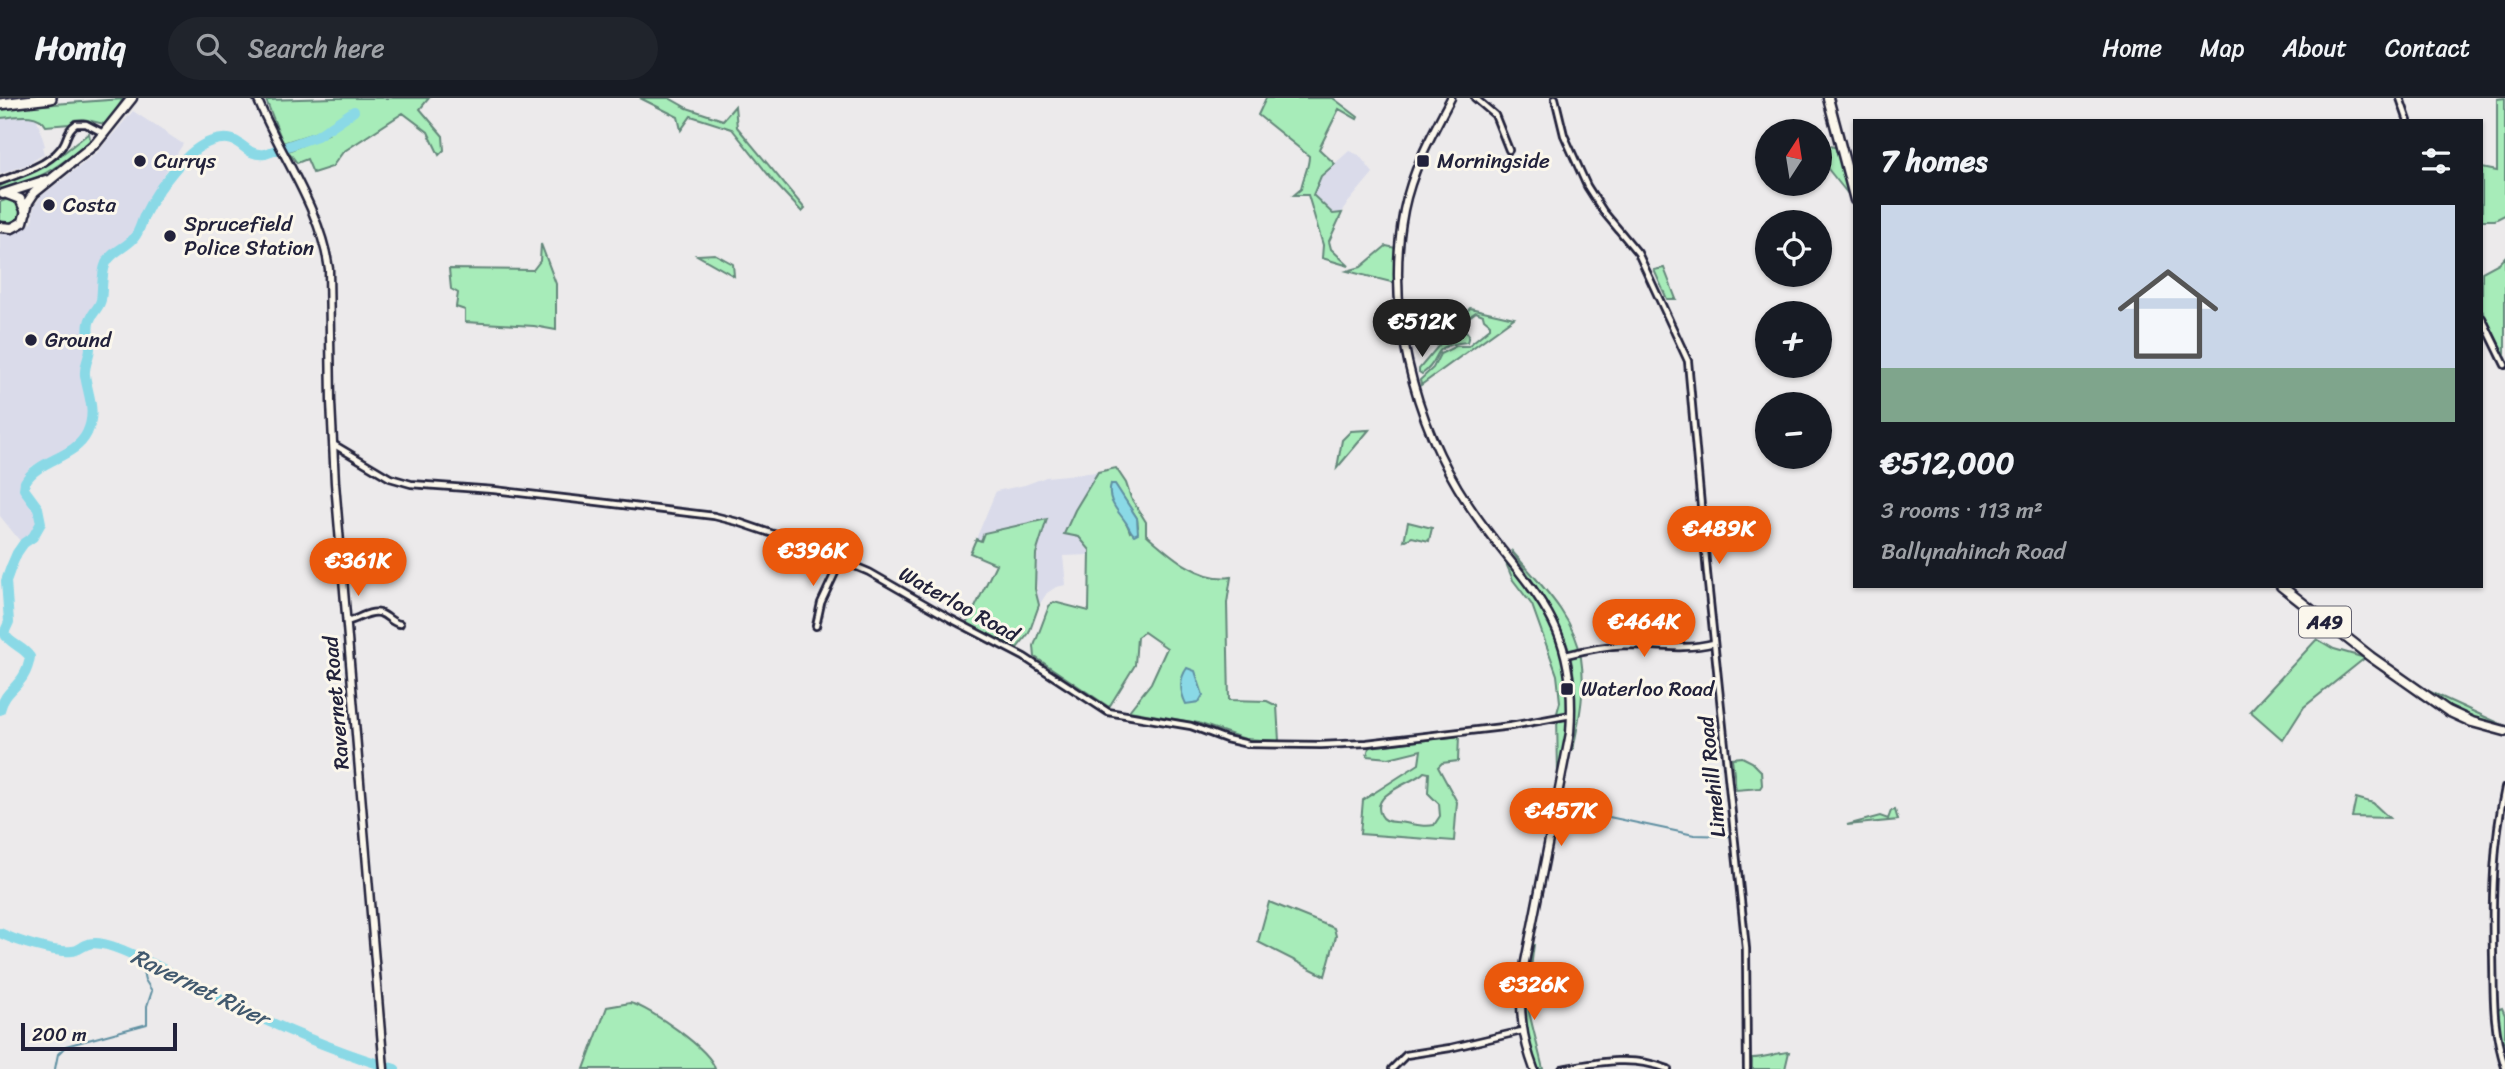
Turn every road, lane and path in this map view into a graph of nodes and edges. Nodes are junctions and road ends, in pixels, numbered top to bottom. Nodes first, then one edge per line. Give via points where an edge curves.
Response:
1 (51, 98) edge
2 (132, 98) edge
3 (257, 98) edge
4 (1451, 98) edge
5 (1475, 98) edge
6 (1555, 98) edge
7 (1828, 98) edge
8 (2400, 98) edge
9 (0, 104) edge
10 (2407, 119) edge
11 (105, 134) junction
12 (1509, 150) dead end
13 (55, 176) junction
14 (0, 181) edge
15 (1853, 192) edge
16 (1, 195) edge
17 (25, 217) junction
18 (0, 227) edge
19 (2483, 320) edge
20 (2505, 365) edge
21 (333, 444) junction
22 (841, 560) junction
23 (2284, 588) edge
24 (346, 622) junction
25 (400, 624) dead end
26 (816, 626) dead end
27 (1714, 643) junction
28 (1566, 655) junction
29 (1571, 715) junction
30 (2505, 731) edge
31 (2505, 788) edge
32 (1522, 1031) junction
33 (2505, 1067) edge
34 (384, 1069) edge
35 (1392, 1069) edge
36 (1534, 1069) edge
37 (1562, 1069) edge
38 (1668, 1069) edge
39 (1747, 1069) edge

1 - 9 highway
2 - 11 main road
3 - 21 street, Ravernet Road via 327,254
4 - 28 street via 1423,151 1404,209 1399,288 1409,361 1429,426 1450,473 1548,609
5 - 12 street via 1494,114
6 - 27 street, Limehill Road via 1564,135 1587,186 1638,253 1688,360
7 - 15 main road
8 - 10 street
11 - 13 main road
11 - 14 street via 76,124 53,156
13 - 16 main road
13 - 17 main road via 30,198
16 - 17 main road via 17,196
17 - 18 main road via 12,228
19 - 20 street
21 - 22 street, Waterloo Road via 399,481 714,516
21 - 24 street, Ravernet Road
22 - 26 street
22 - 29 street, Waterloo Road via 1024,657 1108,712 1191,726 1248,744 1367,743
23 - 30 main road, A49 via 2448,711
24 - 25 street via 374,613
24 - 34 street, Ravernet Road
27 - 28 street via 1688,649 1625,645
27 - 39 street, Limehill Road via 1746,949
28 - 29 street
29 - 32 street via 1522,977
31 - 33 street via 2495,850 2493,940 2494,1026
32 - 35 street via 1406,1055
32 - 36 street
37 - 38 street via 1619,1059

